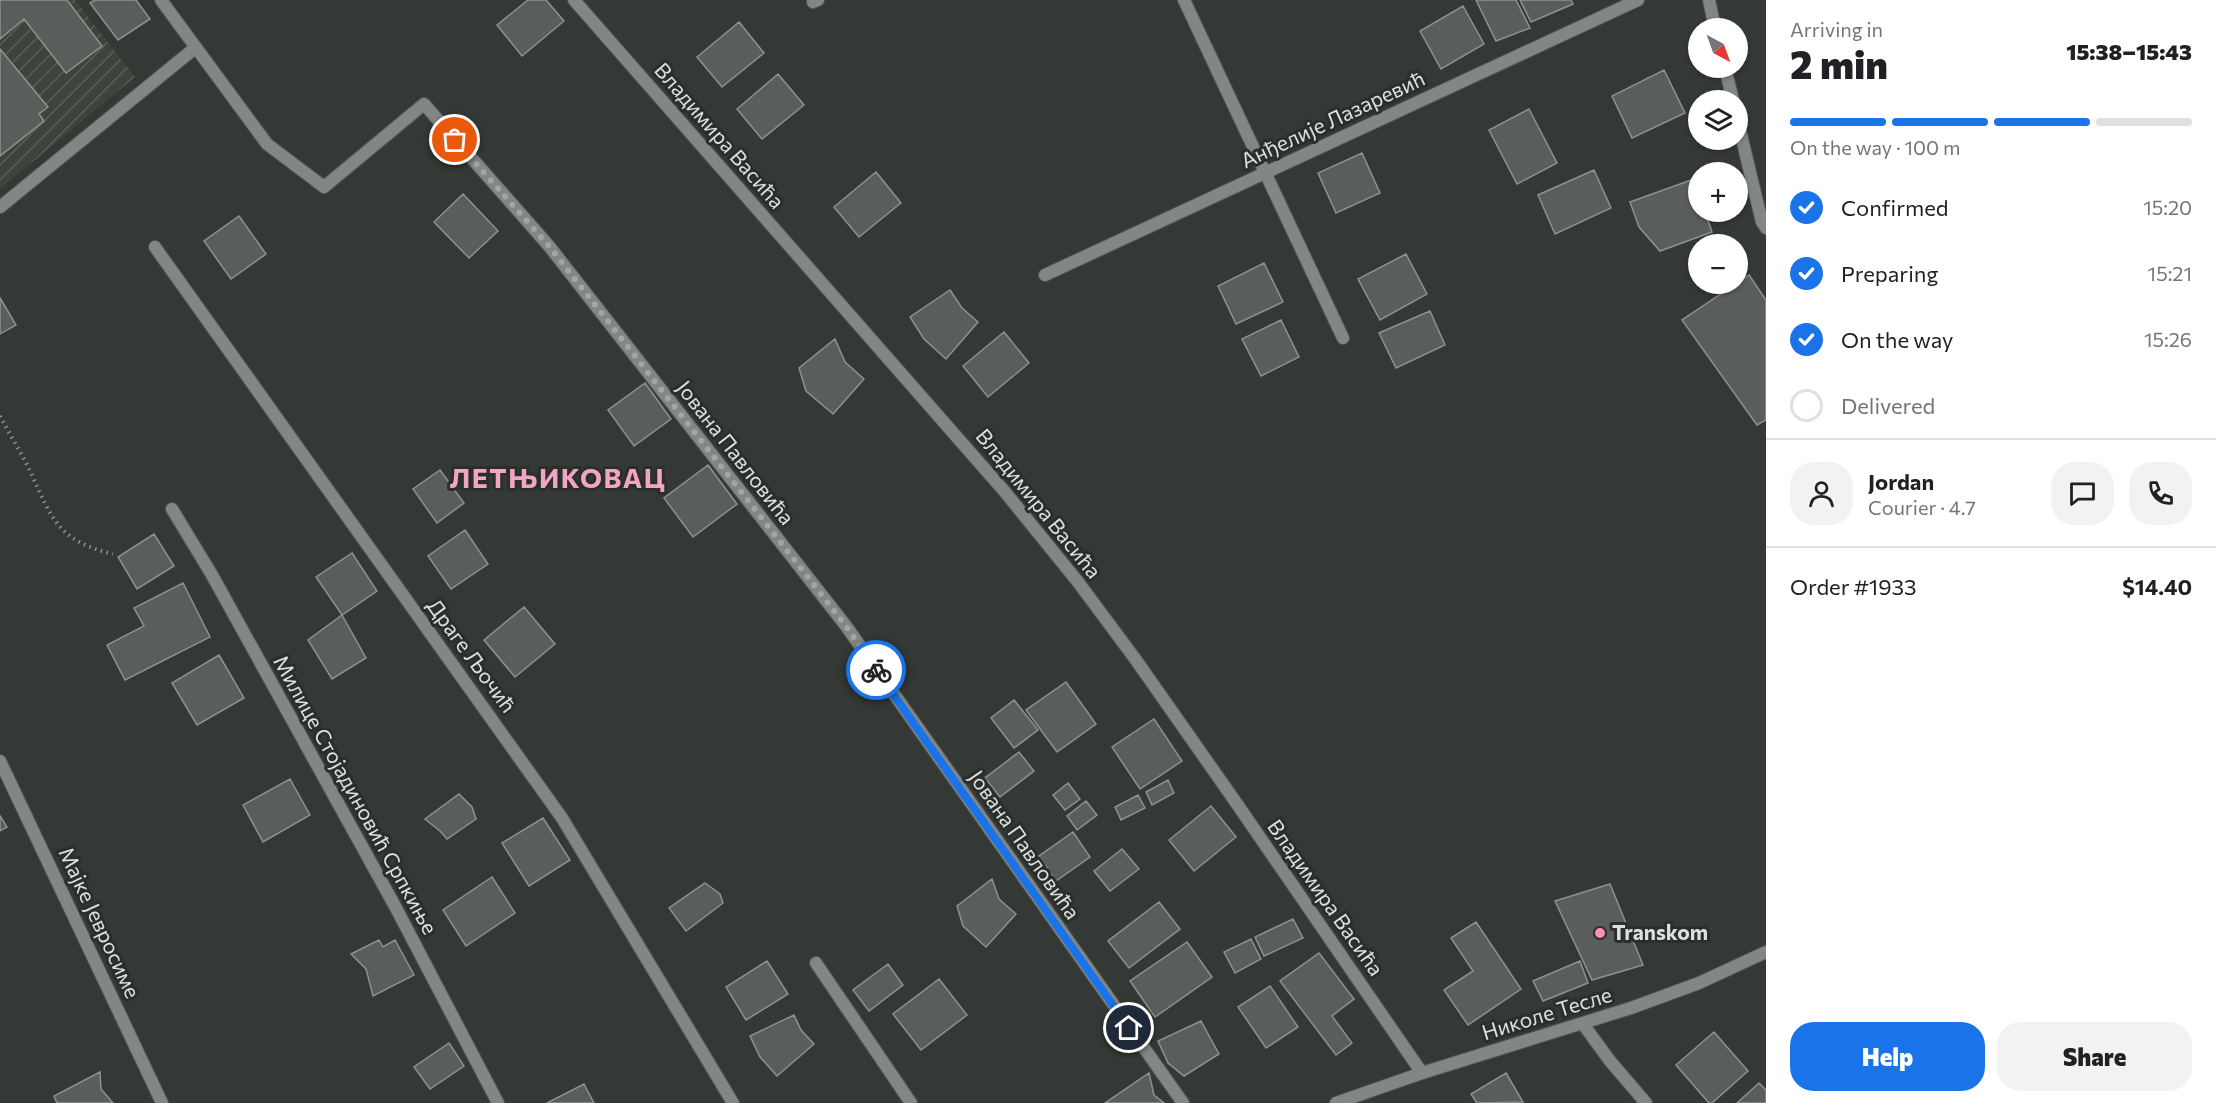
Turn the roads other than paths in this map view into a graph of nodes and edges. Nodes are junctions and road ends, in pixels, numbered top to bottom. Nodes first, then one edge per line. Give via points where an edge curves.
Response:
1 (161, 0) edge
2 (574, 0) edge
3 (1184, 0) edge
4 (1638, 0) edge
5 (1708, 0) edge
6 (1712, 18) edge
7 (195, 48) junction
8 (1745, 150) edge
9 (1265, 173) junction
10 (0, 207) edge
11 (1766, 228) edge
12 (154, 247) dead end
13 (1045, 275) dead end
14 (1343, 338) dead end
15 (172, 509) dead end
16 (0, 760) edge
17 (1766, 952) edge
18 (816, 963) dead end
19 (1583, 1024) junction
20 (1422, 1073) junction
21 (162, 1103) edge
22 (498, 1103) edge
23 (733, 1103) edge
24 (911, 1103) edge
25 (1183, 1103) edge
26 (1336, 1103) edge
27 (1646, 1103) edge

1 - 7 street
2 - 20 street, Владимира Васића via 1005,492 1071,573 1136,660
3 - 9 street
4 - 9 street, Анђелије Лазаревић
5 - 6 street
7 - 10 street
7 - 25 street, Јована Павловића via 267,144 324,187 424,104 549,246 846,626
8 - 11 street
9 - 13 street, Анђелије Лазаревић
9 - 14 street
12 - 23 street, Драге Љочић via 562,818
15 - 22 street, Милице Стојадиновић Српкиње via 384,887
16 - 21 street, Мајке Јевросиме
17 - 19 street, Николе Тесле via 1699,983
18 - 24 street
19 - 20 street, Николе Тесле
19 - 27 street
20 - 26 street, Николе Тесле

